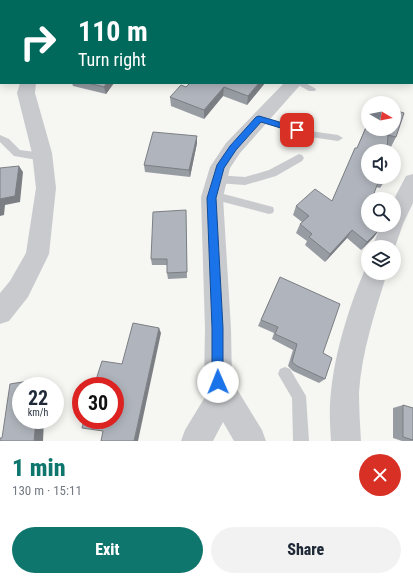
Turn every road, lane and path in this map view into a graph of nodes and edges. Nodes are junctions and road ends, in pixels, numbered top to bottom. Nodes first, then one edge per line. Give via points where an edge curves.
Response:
1 (28, 84) edge
2 (303, 86) edge
3 (259, 119) junction
4 (0, 138) edge
5 (338, 138) dead end
6 (43, 157) junction
7 (299, 158) dead end
8 (413, 182) edge
9 (214, 187) junction
10 (401, 205) edge
11 (269, 210) dead end
12 (373, 280) edge
13 (2, 315) edge
14 (285, 374) dead end
15 (223, 394) junction
16 (196, 441) edge
17 (251, 441) edge
18 (301, 441) edge
19 (346, 441) edge

1 - 6 street via 26,93
2 - 3 street
3 - 5 lane via 310,134
3 - 9 street via 220,167
4 - 6 lane via 17,153
6 - 13 street via 46,188 37,254
7 - 9 lane via 272,172
8 - 10 street
9 - 11 lane
9 - 15 street via 212,227 218,328 217,375
12 - 19 street via 351,353 344,418
14 - 18 lane via 299,396
15 - 16 street
15 - 17 street

